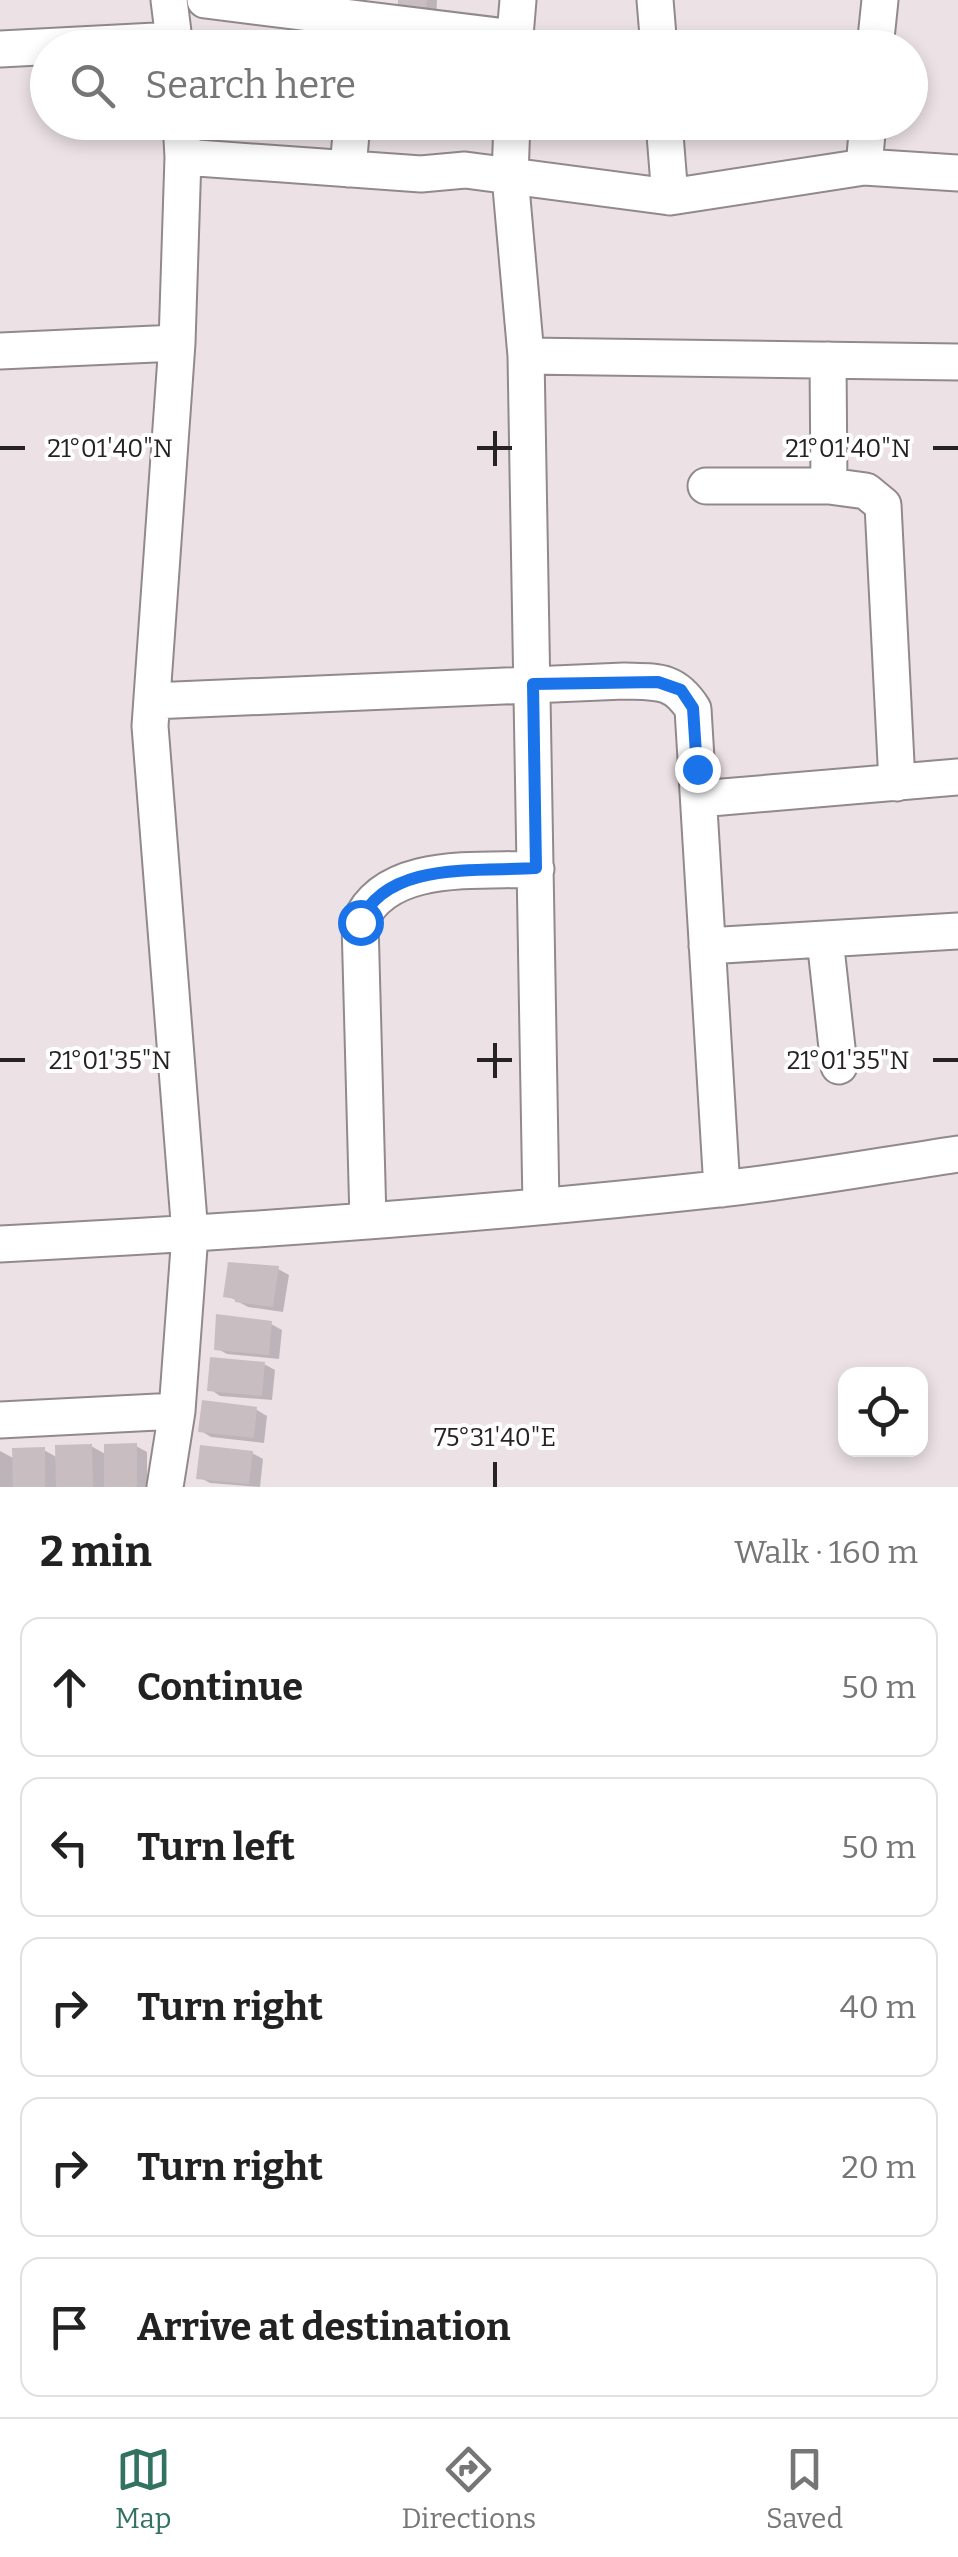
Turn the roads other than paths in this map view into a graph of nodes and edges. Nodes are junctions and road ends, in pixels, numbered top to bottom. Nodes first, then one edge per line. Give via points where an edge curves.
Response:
1 (169, 0) edge
2 (205, 0) edge
3 (518, 0) edge
4 (656, 0) edge
5 (880, 0) edge
6 (275, 4) edge
7 (173, 30) edge
8 (434, 30) edge
9 (515, 30) edge
10 (658, 30) edge
11 (877, 30) edge
12 (30, 49) edge
13 (0, 50) edge
14 (182, 140) edge
15 (350, 140) edge
16 (511, 140) edge
17 (665, 140) edge
18 (866, 140) edge
19 (864, 168) junction
20 (348, 169) junction
21 (958, 172) edge
22 (510, 176) junction
23 (670, 196) junction
24 (177, 342) junction
25 (0, 352) edge
26 (526, 356) junction
27 (828, 360) junction
28 (958, 362) edge
29 (706, 486) dead end
30 (829, 486) junction
31 (533, 684) junction
32 (152, 700) junction
33 (958, 777) edge
34 (897, 782) junction
35 (699, 800) junction
36 (536, 868) junction
37 (958, 931) edge
38 (825, 939) junction
39 (708, 946) junction
40 (839, 1066) dead end
41 (958, 1154) edge
42 (722, 1189) junction
43 (541, 1206) junction
44 (368, 1220) junction
45 (190, 1234) junction
46 (0, 1244) edge
47 (176, 1410) junction
48 (0, 1420) edge
49 (165, 1487) edge

1 - 7 street
2 - 6 street
3 - 9 street
4 - 10 street
5 - 11 street
6 - 8 street
12 - 13 street
14 - 20 street
14 - 24 street
15 - 20 street
16 - 22 street
17 - 23 street
18 - 19 street
19 - 21 street
19 - 23 street
20 - 22 street
22 - 23 street
22 - 26 street
24 - 25 street
24 - 32 street
26 - 27 street
26 - 31 street
27 - 28 street
27 - 30 street
29 - 30 street
30 - 34 street via 866,491 884,505
31 - 32 street
31 - 35 street via 641,682 681,690 693,708
31 - 36 street
32 - 45 street
33 - 34 street
34 - 35 street
35 - 39 street
36 - 43 street
36 - 44 street via 415,875 367,906 360,922
37 - 38 street
38 - 39 street
38 - 40 street
39 - 42 street
41 - 42 street
42 - 43 street
43 - 44 street
44 - 45 street
45 - 46 street
45 - 47 street
47 - 48 street
47 - 49 street

